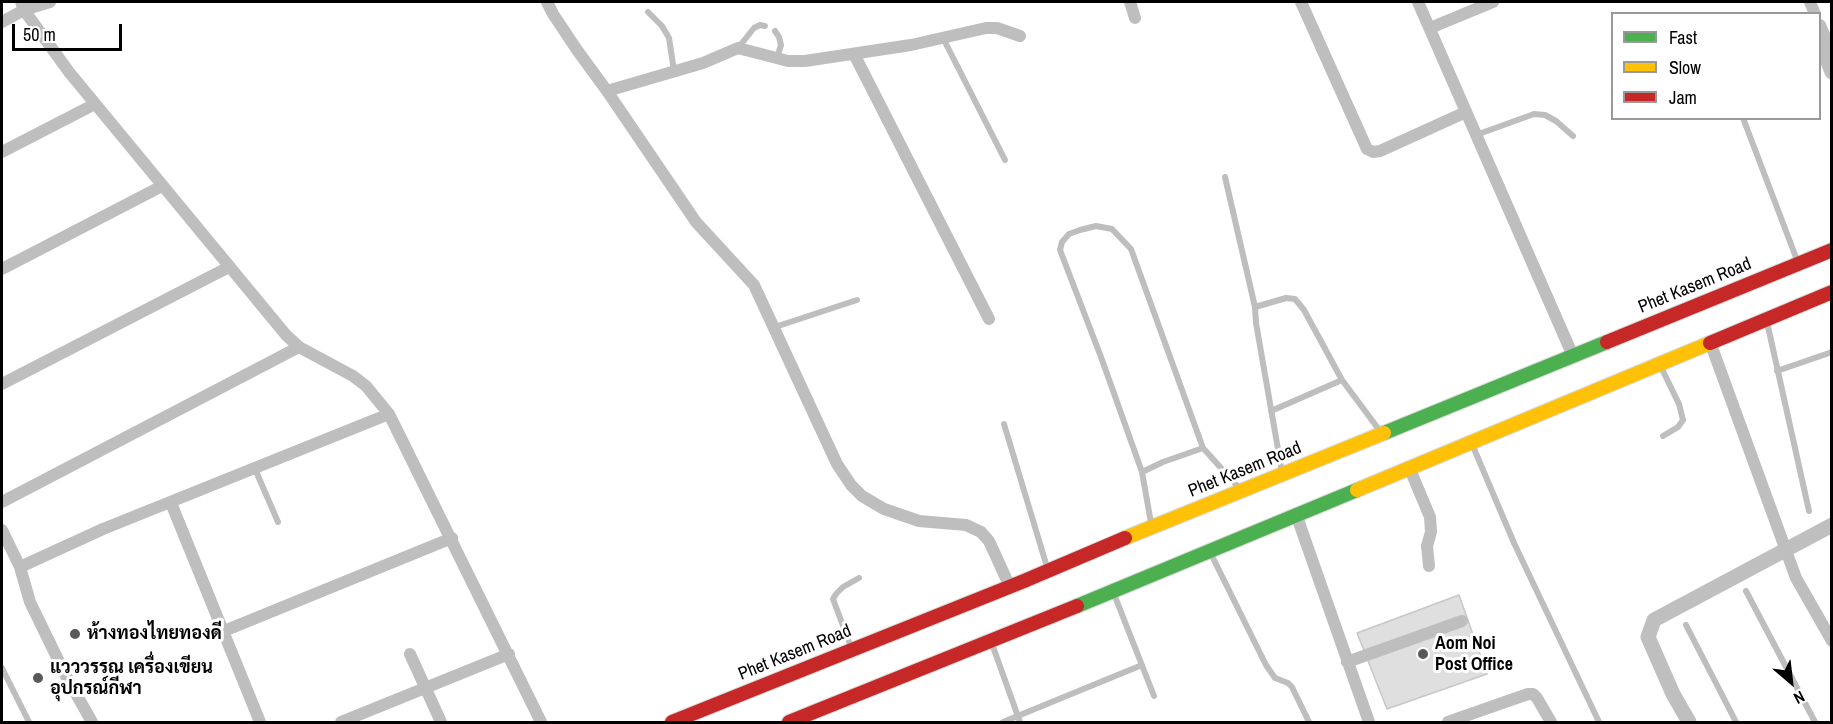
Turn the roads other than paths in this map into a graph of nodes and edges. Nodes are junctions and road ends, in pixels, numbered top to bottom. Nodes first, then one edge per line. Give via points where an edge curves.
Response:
1 (50, 2) edge
2 (547, 2) edge
3 (1130, 2) edge
4 (1301, 2) edge
5 (1418, 2) edge
6 (1493, 2) edge
7 (23, 6) edge
8 (648, 12) dead end
9 (1135, 18) dead end
10 (2, 22) edge
11 (765, 26) dead end
12 (1821, 27) edge
13 (1430, 28) junction
14 (775, 31) dead end
15 (1020, 36) dead end
16 (942, 38) junction
17 (738, 48) junction
18 (1832, 53) edge
19 (854, 54) junction
20 (777, 58) junction
21 (674, 72) junction
22 (607, 91) junction
23 (95, 104) junction
24 (1466, 112) junction
25 (1744, 120) edge
26 (1476, 135) junction
27 (1574, 136) dead end
28 (2, 152) edge
29 (1005, 160) dead end
30 (1225, 177) dead end
31 (162, 186) junction
32 (1832, 250) edge
33 (1798, 264) junction
34 (229, 267) junction
35 (2, 269) edge
36 (1832, 292) edge
37 (857, 300) dead end
38 (1255, 307) junction
39 (989, 319) dead end
40 (1766, 319) junction
41 (774, 327) junction
42 (1710, 342) junction
43 (299, 347) junction
44 (1832, 352) edge
45 (1573, 356) junction
46 (1659, 364) junction
47 (1777, 371) junction
48 (1342, 380) junction
49 (2, 384) edge
50 (1271, 411) junction
51 (389, 414) junction
52 (1004, 424) dead end
53 (1382, 434) junction
54 (1663, 436) dead end
55 (1471, 441) junction
56 (1203, 448) junction
57 (1409, 467) junction
58 (255, 469) junction
59 (1142, 472) junction
60 (1283, 475) junction
61 (1243, 492) junction
62 (2, 502) edge
63 (171, 503) junction
64 (1809, 511) dead end
65 (1296, 513) junction
66 (278, 522) dead end
67 (1152, 527) junction
68 (2, 530) edge
69 (452, 538) junction
70 (1210, 550) junction
71 (1429, 566) dead end
72 (20, 567) junction
73 (1048, 571) junction
74 (859, 578) dead end
75 (1010, 587) junction
76 (1113, 591) junction
77 (1746, 591) dead end
78 (1462, 621) dead end
79 (1686, 625) dead end
80 (224, 631) junction
81 (991, 641) junction
82 (1832, 641) edge
83 (852, 650) junction
84 (410, 654) dead end
85 (509, 654) junction
86 (1347, 662) junction
87 (1142, 665) junction
88 (2, 668) edge
89 (426, 689) junction
90 (1154, 696) dead end
91 (1018, 715) junction
92 (29, 723) edge
93 (92, 723) edge
94 (260, 723) edge
95 (341, 723) edge
96 (441, 723) edge
97 (541, 723) edge
98 (672, 723) edge
99 (789, 723) edge
100 (1003, 723) edge
101 (1020, 723) edge
102 (1309, 723) edge
103 (1369, 723) edge
104 (1448, 723) edge
105 (1551, 723) edge
106 (1599, 723) edge
107 (1736, 723) edge
108 (1815, 723) edge

1 - 7 street
2 - 22 street
3 - 9 street
4 - 24 street via 1367,149 1380,151
5 - 13 street
6 - 13 street
7 - 10 street
7 - 23 street
8 - 21 lane via 669,38
11 - 17 lane via 754,28
12 - 18 street
13 - 24 street
14 - 20 lane via 781,45
15 - 16 street via 986,28
16 - 19 street
16 - 29 lane
17 - 20 street
17 - 21 street
19 - 20 street via 805,61
19 - 39 street
21 - 22 street
22 - 41 street via 696,222 754,285
23 - 28 street
23 - 31 street
24 - 26 street
25 - 33 lane
26 - 27 lane via 1534,114 1556,121
26 - 45 street
30 - 38 lane
31 - 34 street
31 - 35 street
32 - 33 main road, Phet Kasem Road
33 - 45 main road, Phet Kasem Road
34 - 43 street
34 - 49 street
36 - 40 main road
37 - 41 lane
38 - 48 lane via 1295,299
38 - 50 lane
40 - 42 main road
40 - 47 lane
41 - 75 street via 850,485 884,509 919,521 966,525 981,532
42 - 46 main road
42 - 82 street via 1796,578
43 - 51 street via 353,376
43 - 62 street
44 - 47 lane
45 - 53 main road, Phet Kasem Road
46 - 54 lane via 1683,420
46 - 55 main road
47 - 64 lane
48 - 50 lane
48 - 53 lane
50 - 60 lane
51 - 58 street
51 - 69 street
52 - 73 lane
53 - 60 main road, Phet Kasem Road
55 - 57 main road
55 - 106 lane via 1514,543
56 - 59 lane
56 - 59 lane via 1131,249 1112,229 1096,226 1069,234 1060,250
56 - 61 lane
57 - 65 main road
57 - 71 street via 1430,517
58 - 63 street
58 - 66 lane
59 - 67 lane
60 - 61 main road, Phet Kasem Road
61 - 67 main road, Phet Kasem Road
63 - 72 street
63 - 80 street
65 - 70 main road
65 - 86 street
67 - 73 main road, Phet Kasem Road
68 - 72 street
69 - 80 street
69 - 85 street
70 - 76 main road
70 - 102 lane via 1266,665 1275,678 1292,687
72 - 93 street via 30,602
73 - 75 main road, Phet Kasem Road
74 - 83 lane via 843,587 833,599
75 - 83 main road, Phet Kasem Road
76 - 81 main road
76 - 87 lane
77 - 108 lane
78 - 86 street
79 - 107 lane
80 - 94 street
81 - 91 lane
81 - 99 main road
83 - 98 main road, Phet Kasem Road
84 - 89 street
85 - 89 street
85 - 97 street
86 - 103 street
87 - 90 lane
87 - 91 lane
88 - 92 lane
89 - 95 street
89 - 96 street
91 - 100 lane
91 - 101 lane
104 - 105 street via 1533,694

